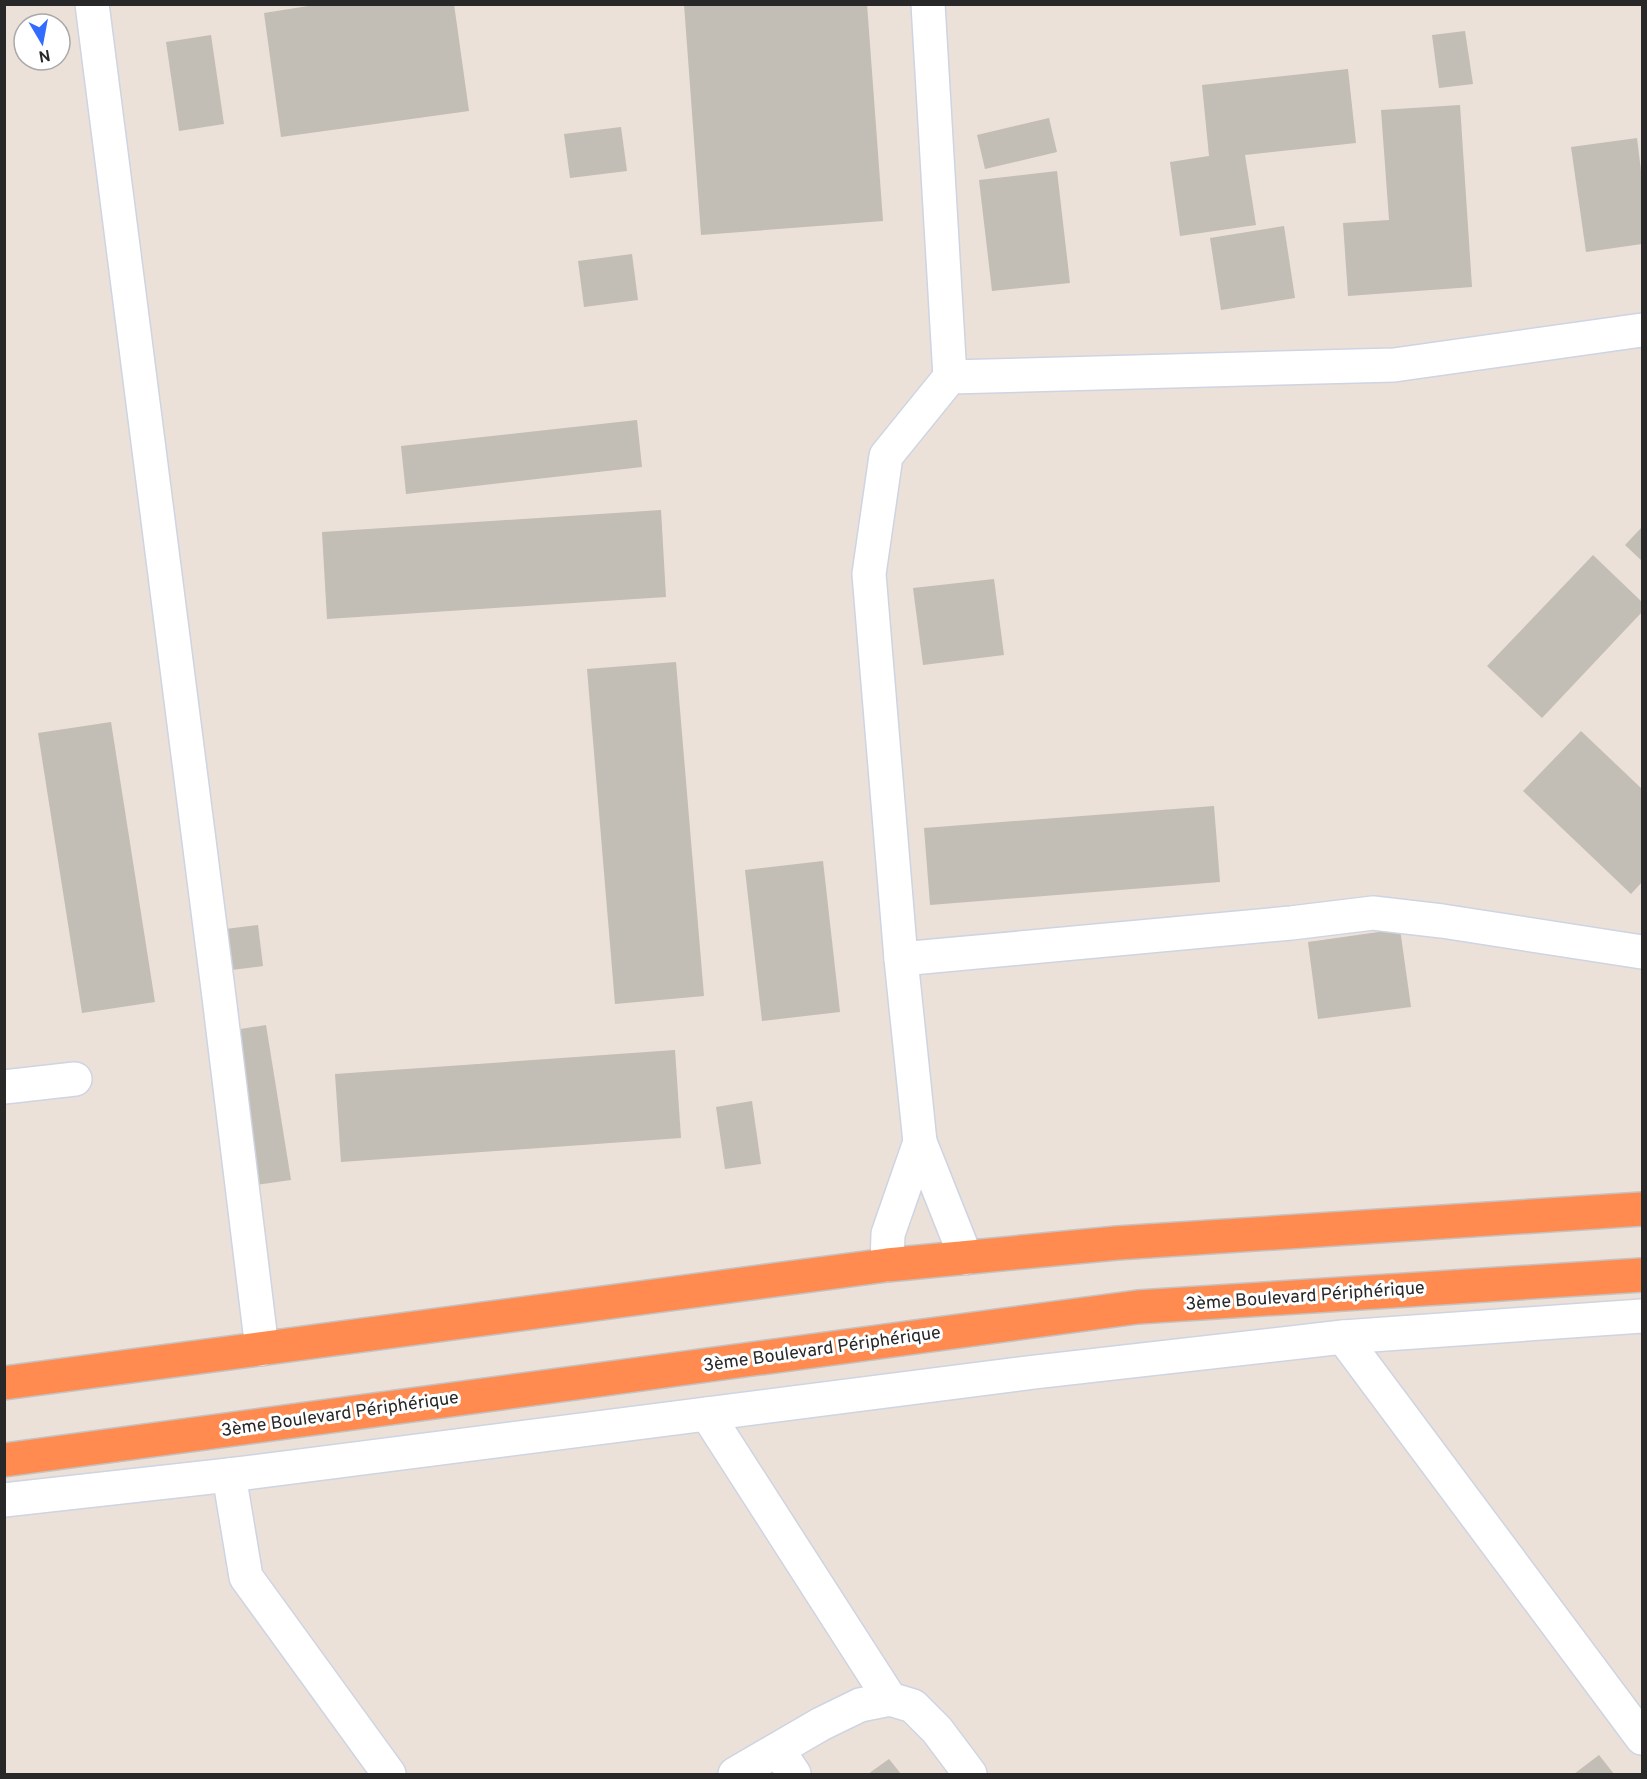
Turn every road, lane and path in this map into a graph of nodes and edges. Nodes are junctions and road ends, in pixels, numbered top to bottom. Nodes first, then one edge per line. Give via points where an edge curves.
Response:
1 (92, 4) edge
2 (928, 4) edge
3 (1642, 330) edge
4 (950, 378) junction
5 (1642, 952) edge
6 (901, 959) junction
7 (75, 1079) dead end
8 (4, 1087) edge
9 (920, 1142) junction
10 (1642, 1209) edge
11 (966, 1258) junction
12 (887, 1265) junction
13 (1642, 1275) edge
14 (1596, 1278) junction
15 (1637, 1324) edge
16 (1343, 1336) junction
17 (262, 1349) junction
18 (4, 1383) edge
19 (707, 1414) junction
20 (4, 1460) edge
21 (229, 1475) junction
22 (4, 1500) edge
23 (890, 1699) junction
24 (1642, 1738) edge
25 (786, 1762) edge
26 (389, 1774) edge
27 (735, 1774) edge
28 (970, 1774) edge

1 - 17 street
2 - 4 street
3 - 4 street via 1394,365
4 - 6 street via 886,456 869,574
5 - 6 street via 1373,913
6 - 9 street
7 - 8 street
9 - 11 street
9 - 12 street via 888,1234
10 - 11 highway via 1117,1243
11 - 12 highway
12 - 17 highway
13 - 14 highway, 3ème Boulevard Périphérique
14 - 15 street
14 - 20 highway, 3ème Boulevard Périphérique via 1138,1307
15 - 16 street
16 - 19 street
16 - 24 street
17 - 18 highway
19 - 21 street
19 - 23 street
21 - 22 street
21 - 26 street via 246,1577
23 - 25 street via 860,1705 821,1724
23 - 28 street via 913,1706
25 - 27 street

